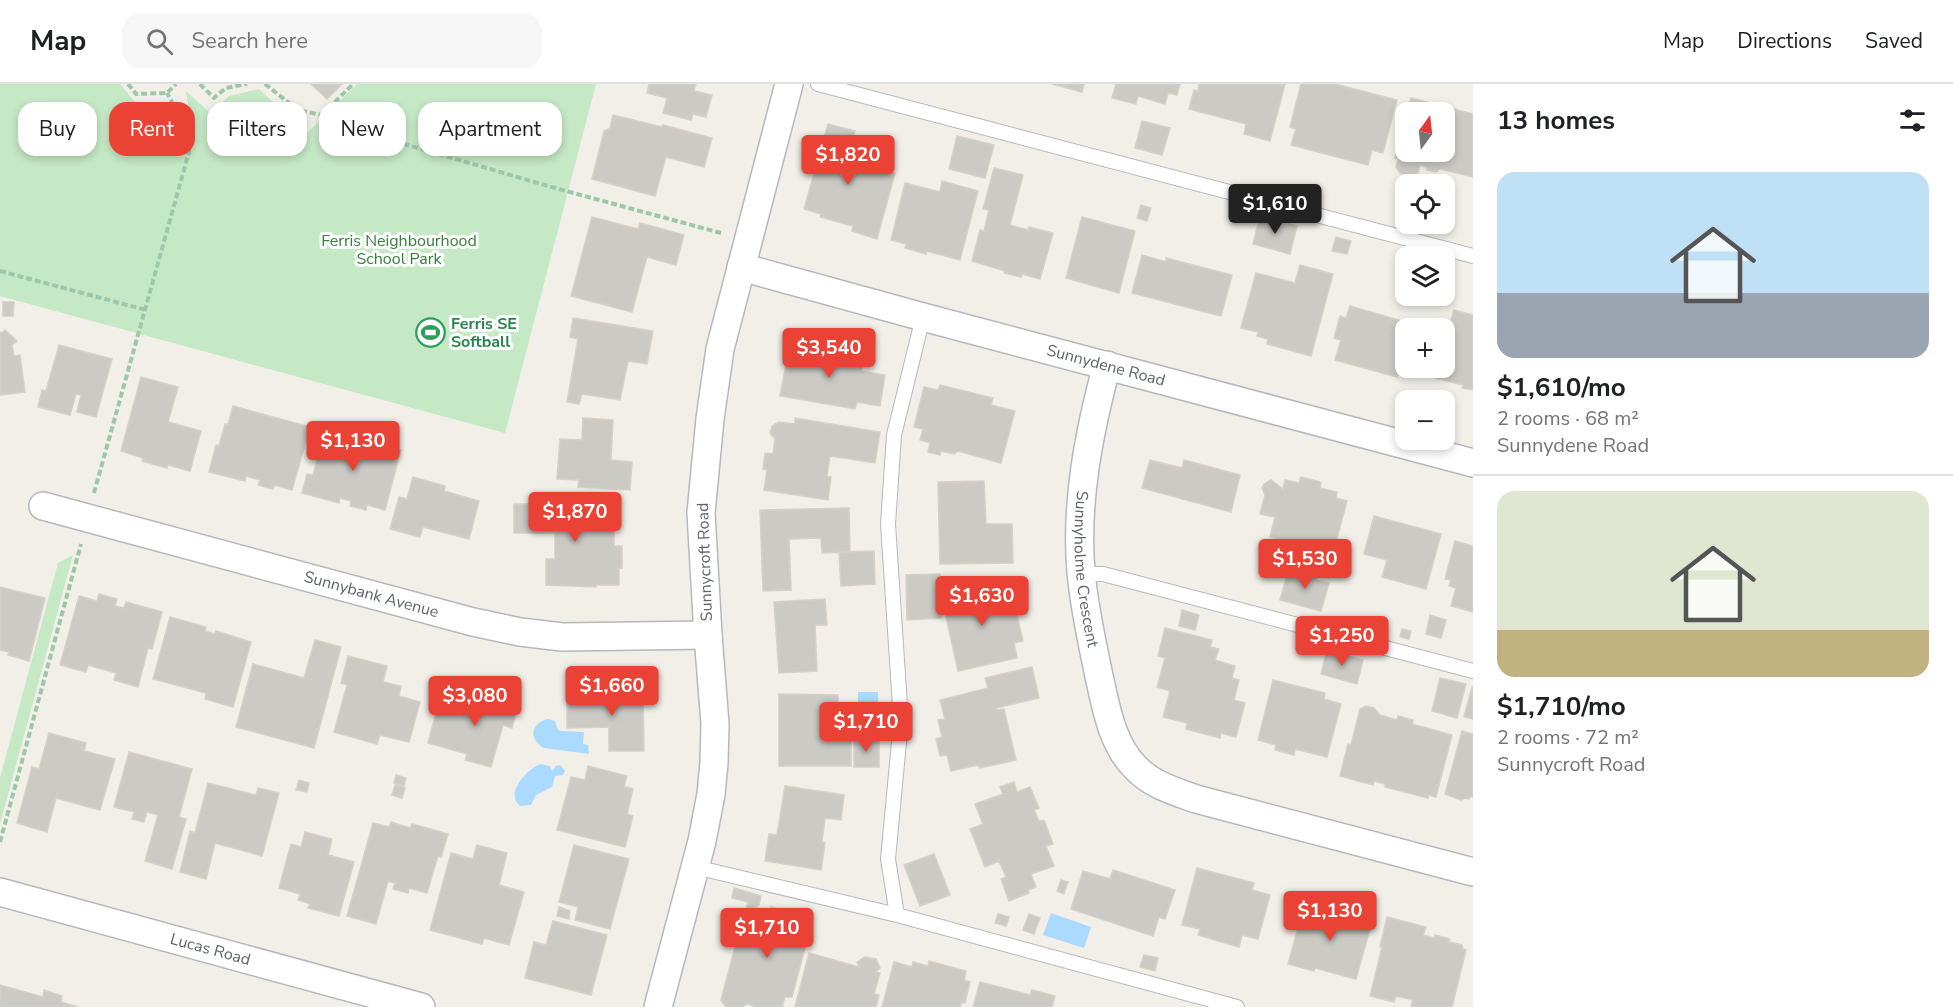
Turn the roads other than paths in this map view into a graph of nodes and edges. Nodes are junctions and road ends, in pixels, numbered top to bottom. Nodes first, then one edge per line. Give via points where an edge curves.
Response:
1 (789, 84) edge
2 (818, 84) edge
3 (1473, 256) edge
4 (741, 267) junction
5 (923, 317) junction
6 (1107, 365) junction
7 (1473, 463) edge
8 (44, 506) dead end
9 (1081, 574) junction
10 (708, 635) junction
11 (1473, 671) edge
12 (695, 867) junction
13 (1473, 872) edge
14 (0, 892) edge
15 (897, 915) junction
16 (421, 1007) edge
17 (658, 1007) edge
18 (1237, 1007) edge

1 - 4 street, Sunnycroft Road
2 - 3 lane
4 - 5 street, Sunnydene Road
4 - 10 street, Sunnycroft Road via 720,350 700,513
5 - 6 street, Sunnydene Road
5 - 15 lane via 894,435 888,524 901,720 888,859
6 - 7 street, Sunnydene Road
6 - 9 street, Sunnyholme Crescent via 1084,482
8 - 10 street, Sunnybank Avenue via 520,632 562,636
9 - 11 lane via 1103,574
9 - 13 street, Sunnyholme Crescent via 1110,722 1129,773 1196,799
10 - 12 street, Sunnycroft Road via 714,763
12 - 15 lane
12 - 17 street, Sunnycroft Road
14 - 16 street, Lucas Road
15 - 18 lane

